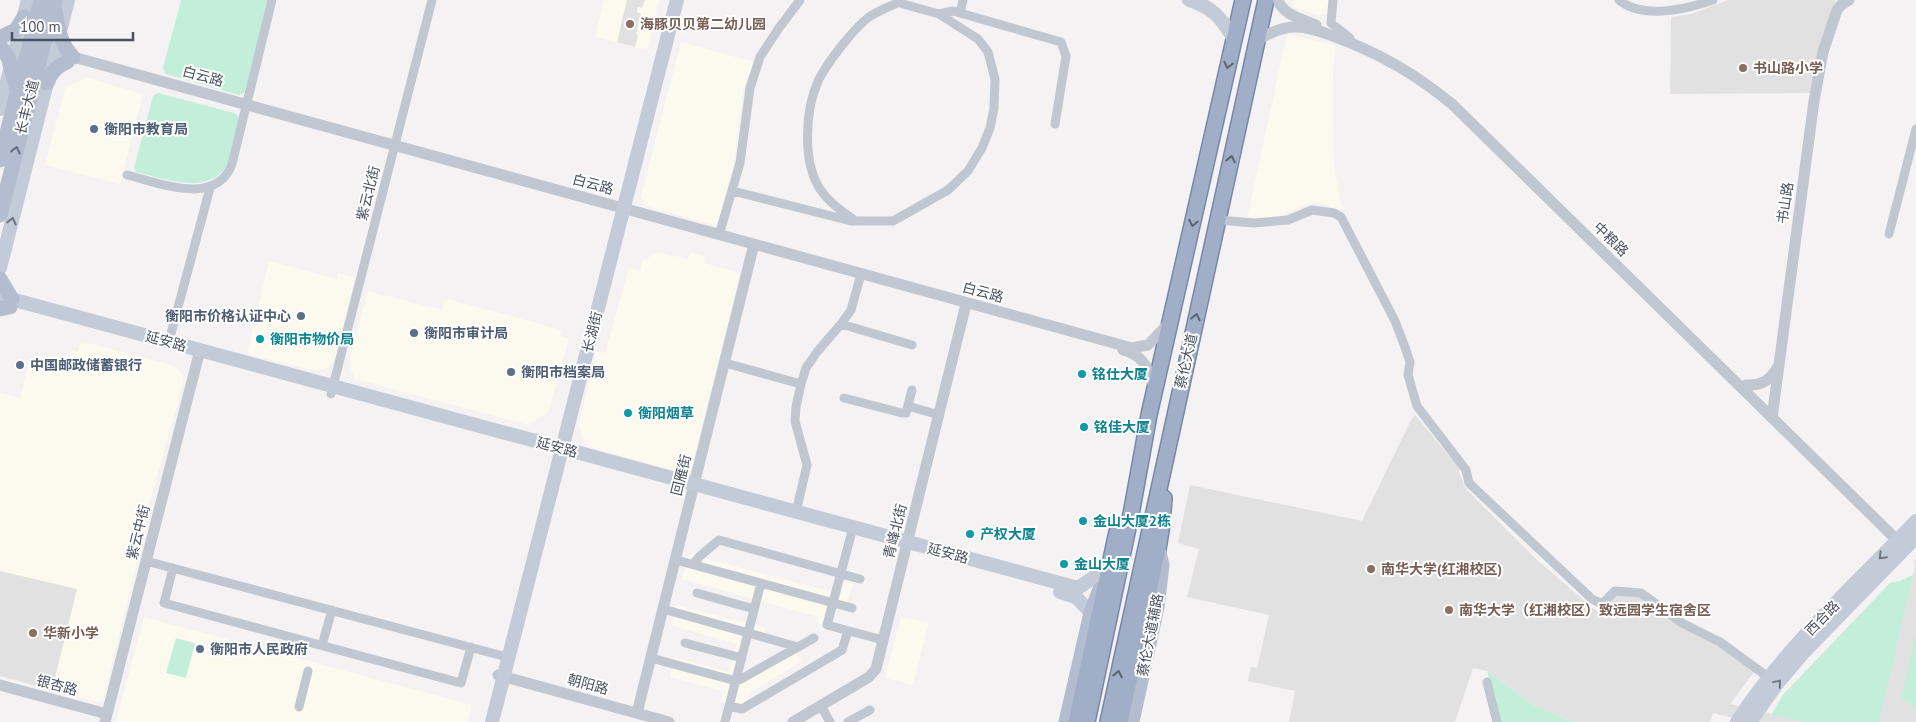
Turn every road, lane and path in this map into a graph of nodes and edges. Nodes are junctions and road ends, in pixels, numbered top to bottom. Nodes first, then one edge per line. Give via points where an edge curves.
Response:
1 (28, 0) edge
2 (272, 0) edge
3 (432, 0) edge
4 (671, 0) edge
5 (677, 0) edge
6 (800, 0) edge
7 (963, 0) edge
8 (1188, 0) edge
9 (1243, 0) edge
10 (1266, 0) edge
11 (1278, 0) edge
12 (1333, 0) edge
13 (1619, 0) edge
14 (1713, 0) edge
15 (1849, 0) edge
16 (54, 1) edge
17 (898, 1) edge
18 (960, 13) junction
19 (939, 14) junction
20 (24, 17) junction
21 (0, 37) edge
22 (1350, 38) junction
23 (1234, 39) junction
24 (1256, 41) junction
25 (0, 45) edge
26 (42, 52) junction
27 (11, 66) junction
28 (47, 83) joint
29 (18, 91) junction
30 (246, 107) junction
31 (0, 109) edge
32 (1055, 124) dead end
33 (1916, 129) edge
34 (394, 148) junction
35 (1912, 156) edge
36 (0, 160) edge
37 (127, 175) dead end
38 (210, 188) junction
39 (733, 191) junction
40 (620, 210) junction
41 (0, 214) edge
42 (1218, 220) junction
43 (856, 221) junction
44 (1889, 234) dead end
45 (719, 235) junction
46 (753, 247) junction
47 (0, 268) edge
48 (860, 276) junction
49 (0, 279) edge
50 (4, 303) edge
51 (966, 305) junction
52 (1170, 322) junction
53 (841, 324) junction
54 (169, 341) junction
55 (912, 345) dead end
56 (199, 354) junction
57 (725, 363) junction
58 (1779, 366) junction
59 (801, 384) junction
60 (1746, 385) junction
61 (1155, 388) junction
62 (332, 390) junction
63 (912, 390) dead end
64 (844, 398) dead end
65 (908, 406) junction
66 (1772, 414) junction
67 (939, 415) junction
68 (1149, 415) junction
69 (1166, 450) junction
70 (559, 452) junction
71 (694, 488) junction
72 (796, 512) junction
73 (1916, 521) edge
74 (851, 535) junction
75 (1906, 541) edge
76 (906, 546) junction
77 (1158, 549) junction
78 (146, 560) junction
79 (676, 560) junction
80 (693, 564) junction
81 (1109, 567) junction
82 (173, 568) junction
83 (841, 573) junction
84 (860, 579) dead end
85 (761, 583) junction
86 (697, 594) dead end
87 (833, 604) junction
88 (852, 608) dead end
89 (663, 609) junction
90 (754, 609) junction
91 (332, 610) junction
92 (1091, 613) junction
93 (848, 631) junction
94 (748, 633) junction
95 (814, 638) dead end
96 (883, 640) junction
97 (685, 643) dead end
98 (322, 645) junction
99 (471, 647) junction
100 (798, 647) junction
101 (504, 656) junction
102 (651, 658) junction
103 (742, 658) junction
104 (308, 671) dead end
105 (501, 676) junction
106 (1768, 677) junction
107 (736, 681) junction
108 (1487, 682) dead end
109 (0, 685) edge
110 (729, 706) junction
111 (820, 706) junction
112 (298, 707) dead end
113 (870, 710) dead end
114 (106, 718) edge
115 (636, 718) edge
116 (486, 722) edge
117 (492, 722) edge
118 (669, 722) edge
119 (725, 722) edge
120 (793, 722) edge
121 (830, 722) edge
122 (848, 722) edge
123 (1066, 722) edge
124 (1076, 722) edge
125 (1086, 722) edge
126 (1108, 722) edge
127 (1120, 722) edge
128 (1132, 722) edge
129 (1497, 722) edge
130 (1737, 722) edge
131 (1750, 722) edge

1 - 20 main road
2 - 30 street
3 - 34 street, 紫云北街
4 - 40 main road, 长湖街
5 - 40 main road, 长湖街
6 - 39 street via 760,58 750,88
7 - 18 street
8 - 23 main road via 1214,12
9 - 23 highway, 蔡伦大道
10 - 24 highway, 蔡伦大道
11 - 22 street, 中粮路 via 1288,14
12 - 22 street via 1331,23
13 - 14 street via 1636,8 1660,11 1686,9
15 - 58 street, 书山路 via 1837,10 1823,52
16 - 26 main road, 长丰大道
16 - 26 main road via 65,49
17 - 19 street
17 - 43 street via 869,17 846,40 819,79 810,107 807,142 812,174 835,206
18 - 19 street
18 - 32 street via 1061,42 1066,56
19 - 43 street via 978,39 988,52 995,79 994,108 982,148 968,172 948,190 893,221
20 - 21 main road via 16,30
20 - 26 main road
21 - 26 street, 白云路
22 - 60 street, 中粮路 via 1396,59 1454,100
23 -> 52 highway, 蔡伦大道
42 -> 24 highway, 蔡伦大道
24 - 66 street, 中粮路 via 1298,26 1349,42 1395,63 1424,81 1460,111
25 - 26 street, 白云路
25 - 27 main road
26 - 27 main road
26 - 28 main road via 58,66
26 - 29 main road, 长丰大道
26 - 30 street, 白云路
41 -> 26 main road, 长丰大道
27 - 29 main road
27 - 31 main road
47 -> 28 main road
29 - 36 main road, 长丰大道
30 - 34 street, 白云路
30 - 38 street via 230,171
33 - 35 street
34 - 40 street, 白云路
34 - 62 street, 紫云北街
35 - 44 street
37 - 38 street via 178,188
38 - 54 street
39 - 43 street
39 - 45 street
40 - 45 street, 白云路
40 - 46 street, 白云路
40 - 70 main road, 长湖街
69 -> 42 highway, 蔡伦大道
42 - 106 street via 1254,223 1288,220 1312,210 1340,217 1402,338 1410,362 1408,374 1417,406 1466,470 1469,483 1592,599 1602,604 1615,592 1641,593 1682,623 1720,642
45 - 46 street, 白云路
46 - 48 street, 白云路
46 - 57 street, 回雁街
48 - 51 street, 白云路
48 - 53 street via 854,304
49 - 50 main road
50 - 54 main road, 延安路
50 - 56 main road, 延安路
51 - 52 street, 白云路 via 1132,348 1148,345
51 - 61 street, 白云路 via 1131,352 1144,360
51 - 67 street, 青峰北街
52 - 61 highway, 蔡伦大道
53 - 55 street
53 - 59 street via 816,352
54 - 56 main road, 延安路
56 - 62 main road, 延安路
56 - 78 street, 紫云中街
57 - 59 street
57 - 71 street, 回雁街
58 - 60 street via 1764,383
58 - 66 street, 书山路
59 - 72 street via 795,422 807,465
60 - 66 street, 中粮路
61 - 68 highway, 蔡伦大道
62 - 70 main road, 延安路
63 - 65 street
64 - 65 street via 902,414 906,413
65 - 67 street
66 - 75 street, 中粮路
67 - 76 street, 青峰北街
68 - 81 highway via 1130,476
68 - 125 highway, 蔡伦大道
69 - 77 highway
126 -> 69 highway, 蔡伦大道
70 - 71 main road, 延安路
70 - 101 main road, 长湖街
70 - 105 main road, 长湖街
71 - 72 main road, 延安路
71 - 74 main road, 延安路
71 - 79 street, 回雁街
72 - 76 main road, 延安路
73 - 75 main road, 西合路
74 - 76 main road, 延安路
74 - 83 street
75 -> 106 main road, 西合路
131 -> 75 main road, 西合路 via 1803,653
76 - 81 main road, 延安路 via 1078,588
76 - 92 main road, 延安路 via 1076,596
76 - 96 street, 青峰北街
77 - 127 highway
77 - 128 main road, 蔡伦大道辅路 via 1162,565 1157,607
78 - 82 street
78 - 114 street, 紫云中街
79 - 80 street
79 - 89 street, 回雁街
80 - 83 street via 719,540
80 - 85 street
81 - 92 main road
81 - 124 highway
82 - 91 street
82 - 98 street via 164,603
83 - 84 street
83 - 87 street
85 - 87 street
85 - 90 street
86 - 90 street
87 - 88 street
87 - 93 street via 827,625
89 - 94 street
89 - 102 street, 回雁街
90 - 94 street
91 - 98 street
91 - 99 street
92 - 123 main road
93 - 96 street
93 - 110 street via 842,650 742,709
94 - 100 street
94 - 103 street
95 - 100 street
96 - 111 street, 青峰北街 via 876,669 869,677
97 - 103 street
98 - 99 street via 461,683
99 - 101 street
100 - 107 street
101 - 105 main road, 长湖街
102 - 107 street
102 - 115 street, 回雁街
103 - 107 street
104 - 112 street
105 - 115 street, 朝阳路
105 - 116 main road, 长湖街
105 - 117 main road, 长湖街
106 - 130 main road, 西合路
107 - 110 street
108 - 129 street
109 - 114 street, 银杏路
110 - 119 street
111 - 120 street, 青峰北街
111 - 121 street
113 - 122 street
115 - 118 street, 朝阳路

